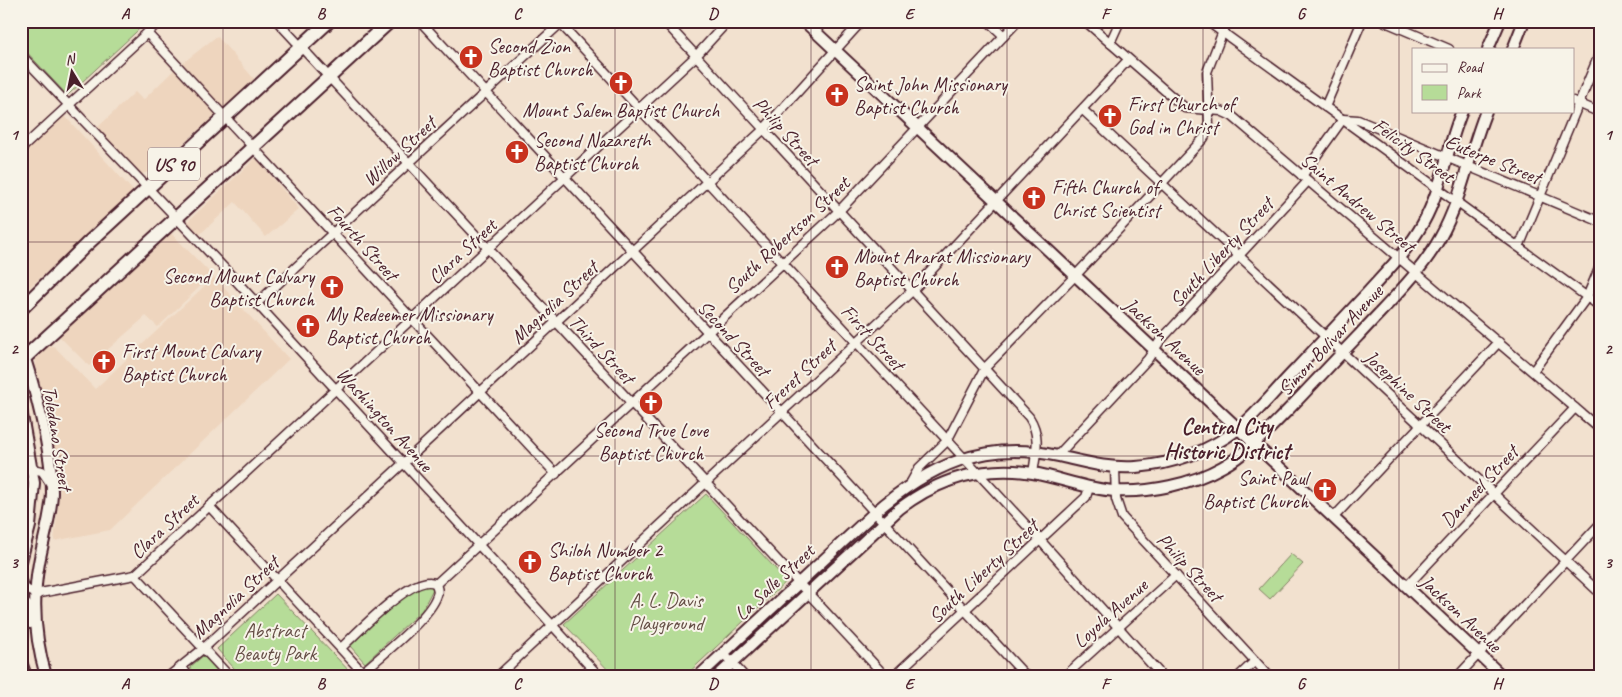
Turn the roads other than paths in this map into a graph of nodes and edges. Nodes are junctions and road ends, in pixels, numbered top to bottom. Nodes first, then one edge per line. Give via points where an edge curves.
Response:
1 (160, 21) edge
2 (277, 21) edge
3 (330, 21) edge
4 (390, 21) edge
5 (420, 21) edge
6 (664, 21) edge
7 (728, 21) edge
8 (804, 21) edge
9 (862, 21) edge
10 (988, 21) edge
11 (1018, 21) edge
12 (1084, 21) edge
13 (1120, 21) edge
14 (1207, 21) edge
15 (1227, 21) edge
16 (1362, 21) edge
17 (1383, 21) edge
18 (1500, 21) edge
19 (1524, 21) edge
20 (561, 22) edge
21 (1222, 32) junction
22 (147, 33) junction
23 (1004, 36) junction
24 (1110, 43) junction
25 (301, 48) junction
26 (1447, 48) edge
27 (1488, 48) edge
28 (1512, 48) edge
29 (1601, 50) edge
30 (836, 51) junction
31 (21, 55) edge
32 (696, 56) junction
33 (1128, 60) junction
34 (329, 78) junction
35 (486, 92) junction
36 (1576, 102) edge
37 (68, 105) junction
38 (1325, 107) junction
39 (639, 108) junction
40 (1083, 110) junction
41 (1209, 110) junction
42 (1462, 112) edge
43 (1486, 112) edge
44 (1572, 112) edge
45 (1601, 113) edge
46 (226, 117) junction
47 (1343, 119) junction
48 (918, 128) junction
49 (763, 130) junction
50 (254, 148) junction
51 (21, 149) edge
52 (1446, 157) junction
53 (409, 164) junction
54 (1467, 165) junction
55 (564, 178) junction
56 (1305, 178) junction
57 (707, 182) junction
58 (1161, 183) junction
59 (1437, 187) junction
60 (147, 189) junction
61 (1540, 196) junction
62 (1456, 201) junction
63 (997, 202) junction
64 (838, 211) junction
65 (176, 218) junction
66 (1601, 222) edge
67 (333, 233) junction
68 (1519, 247) junction
69 (488, 250) junction
70 (632, 252) junction
71 (1240, 256) junction
72 (1399, 258) junction
73 (782, 263) junction
74 (1601, 264) edge
75 (1416, 273) junction
76 (1075, 276) junction
77 (913, 290) junction
78 (1587, 297) junction
79 (256, 304) junction
80 (1601, 307) edge
81 (21, 309) edge
82 (412, 319) junction
83 (556, 322) junction
84 (707, 333) junction
85 (1326, 337) junction
86 (856, 342) junction
87 (1499, 342) junction
88 (1154, 350) junction
89 (1343, 352) junction
90 (22, 356) edge
91 (985, 368) junction
92 (1533, 371) junction
93 (336, 389) junction
94 (480, 392) junction
95 (631, 404) junction
96 (1574, 408) junction
97 (21, 410) edge
98 (782, 413) junction
99 (1421, 424) junction
100 (1239, 428) junction
101 (1601, 430) edge
102 (947, 441) junction
103 (28, 442) junction
104 (1255, 443) junction
105 (1036, 452) junction
106 (1058, 455) junction
107 (962, 458) junction
108 (48, 462) junction
109 (403, 464) junction
110 (1115, 468) junction
111 (32, 469) junction
112 (1033, 473) junction
113 (556, 474) junction
114 (976, 474) junction
115 (706, 484) junction
116 (910, 484) junction
117 (52, 485) junction
118 (1089, 488) junction
119 (1116, 491) junction
120 (1494, 494) junction
121 (209, 506) junction
122 (874, 513) junction
123 (1334, 517) junction
124 (884, 522) junction
125 (1601, 523) edge
126 (1040, 540) junction
127 (477, 546) junction
128 (22, 559) edge
129 (1566, 562) junction
130 (21, 569) edge
131 (135, 575) junction
132 (1176, 575) junction
133 (278, 580) junction
134 (21, 581) edge
135 (798, 583) junction
136 (436, 584) junction
137 (1407, 586) junction
138 (35, 594) junction
139 (807, 594) junction
140 (1601, 594) edge
141 (21, 600) edge
142 (966, 611) junction
143 (551, 626) junction
144 (1118, 628) junction
145 (204, 648) junction
146 (341, 648) junction
147 (724, 653) junction
148 (1478, 654) junction
149 (1255, 661) junction
150 (21, 662) edge
151 (732, 663) junction
152 (43, 664) junction
153 (182, 667) junction
154 (365, 674) edge
155 (26, 676) edge
156 (46, 676) edge
157 (169, 676) edge
158 (188, 676) edge
159 (229, 676) edge
160 (498, 676) edge
161 (599, 676) edge
162 (699, 676) edge
163 (718, 676) edge
164 (744, 676) edge
165 (885, 676) edge
166 (894, 676) edge
167 (1026, 676) edge
168 (1065, 676) edge
169 (1162, 676) edge
170 (1239, 676) edge
171 (1269, 676) edge
172 (1458, 676) edge
173 (1502, 676) edge

1 - 22 street
2 - 25 street, Third Street
3 - 25 main road, US 90
4 - 34 main road, US 90
5 - 35 street, Second Street
6 - 32 street, Philip Street
7 - 32 street, Clara Street
8 - 30 street, Jackson Avenue
9 - 30 street, Magnolia Street
10 - 23 street
11 - 23 street, South Robertson Street
12 - 24 street, Saint Andrew Street
13 - 24 street
14 - 21 street, Felicity Street
15 - 21 street
16 - 38 street
17 - 26 street
18 - 27 street
19 - 28 street
20 - 35 street, Willow Street
20 - 39 street, First Street
21 - 38 street, Felicity Street
21 - 41 street via 1207,72
22 - 37 street
22 - 46 street, Fourth Street
23 - 48 street, South Robertson Street
24 - 33 street, Saint Andrew Street
25 - 34 street, Third Street
25 - 46 main road, US 90
29 - 36 street
30 - 48 street, Jackson Avenue
30 - 49 street, Magnolia Street
31 - 37 street, Washington Avenue
32 - 39 street, Clara Street
32 - 49 street, Philip Street
33 - 40 street, Freret Street
33 - 41 street, Saint Andrew Street via 1185,108
34 - 50 main road, US 90
34 - 53 street, Third Street
35 - 53 street, Willow Street
35 - 55 street, Second Street
36 - 45 street
37 - 51 street
37 - 60 street, Washington Avenue
38 - 47 street, Felicity Street
39 - 55 street, Clara Street
39 - 57 street, First Street
40 - 58 street, Josephine Street
40 - 63 street, Freret Street
41 - 56 street, Saint Andrew Street via 1232,116
41 - 58 street via 1209,126 1204,138
42 - 52 street, Simon Bolivar Avenue
43 - 54 street, Simon Bolivar Avenue
44 - 61 street
46 - 50 street, Fourth Street
46 - 60 main road, US 90
47 - 52 street, Euterpe Street via 1358,120
47 - 56 street, South Liberty Street
47 - 59 street, Felicity Street
48 - 63 street, Jackson Avenue
48 - 64 street, South Robertson Street
49 - 57 street, Magnolia Street
49 - 64 street, Philip Street
50 - 65 main road, US 90
50 - 67 street, Fourth Street
52 - 54 street, Euterpe Street
52 - 59 street, Simon Bolivar Avenue
53 - 67 street, Willow Street
53 - 69 street, Third Street
54 - 61 street, Euterpe Street
54 - 62 street, Simon Bolivar Avenue
55 - 69 street, Clara Street
55 - 70 street, Second Street
56 - 71 street, South Liberty Street
56 - 72 street, Saint Andrew Street
57 - 70 street, Magnolia Street
57 - 73 street, First Street
58 - 71 street, Josephine Street
58 - 76 street
59 - 62 street, Felicity Street
59 - 72 street, Simon Bolivar Avenue via 1423,222
60 - 65 street, Washington Avenue
60 - 81 main road, US 90
61 - 66 street, Euterpe Street
61 - 68 street
62 - 68 street, Felicity Street
62 - 75 street, Simon Bolivar Avenue via 1442,235
63 - 76 street, Jackson Avenue
63 - 77 street, Freret Street
64 - 73 street, South Robertson Street
64 - 77 street, Philip Street
65 - 79 street, Washington Avenue
65 - 90 main road, US 90
67 - 79 street, Willow Street
67 - 82 street, Fourth Street
68 - 78 street, Felicity Street
69 - 82 street, Clara Street
69 - 83 street, Third Street
70 - 83 street, Magnolia Street
70 - 84 street, Second Street
71 - 85 street, Josephine Street
71 - 88 street, South Liberty Street
72 - 75 street, Saint Andrew Street
72 - 85 street, Simon Bolivar Avenue
73 - 84 street, South Robertson Street
73 - 86 street, First Street
74 - 78 street
75 - 87 street, Saint Andrew Street
75 - 89 street, Simon Bolivar Avenue
76 - 88 street, Jackson Avenue
76 - 91 street
77 - 86 street, Freret Street
77 - 91 street, Philip Street
78 - 80 street, Felicity Street
78 - 92 street
79 - 93 street, Washington Avenue
82 - 93 street, Clara Street
82 - 94 street, Fourth Street
83 - 94 street, Magnolia Street
83 - 95 street, Third Street
84 - 95 street, South Robertson Street
84 - 98 street, Second Street
85 - 89 street, Josephine Street
85 - 100 street, Simon Bolivar Avenue
86 - 98 street, Freret Street
86 - 102 street, First Street
87 - 92 street, Saint Andrew Street
87 - 99 street
88 - 100 street, Jackson Avenue
88 - 106 street, South Liberty Street
89 - 99 street, Josephine Street
89 - 104 street, Simon Bolivar Avenue
90 - 108 street, Toledano Street via 38,407
91 - 102 street
91 - 105 street, Philip Street via 1034,424 1038,442
92 - 96 street, Saint Andrew Street
93 - 109 street, Washington Avenue
93 - 121 street, Clara Street
94 - 109 street, Magnolia Street
94 - 113 street, Fourth Street
95 - 113 street, South Robertson Street
95 - 115 street, Third Street
96 - 101 street, Saint Andrew Street
96 - 120 street, Danneel Street
97 - 103 street, Toledano Street
98 - 115 street, Freret Street
98 - 122 street, Second Street
99 - 120 street, Josephine Street
99 - 123 street
100 - 104 street, Jackson Avenue
100 - 110 street, Simon Bolivar Avenue via 1197,453 1177,460
102 - 107 street, First Street
102 - 116 street via 918,468
103 - 108 street via 38,459
103 - 111 street, Toledano Street
104 - 119 street, Simon Bolivar Avenue via 1221,468 1197,478 1159,487
104 - 123 street, Jackson Avenue
105 - 106 street, Simon Bolivar Avenue
105 - 107 street, Simon Bolivar Avenue via 995,452
105 - 112 street, Philip Street
106 - 110 street, Simon Bolivar Avenue
107 - 114 street, First Street
107 - 116 street, Simon Bolivar Avenue
108 - 117 street, Toledano Street
109 - 127 street, Washington Avenue
109 - 133 street, Magnolia Street
110 - 119 street, Philip Street
111 - 117 street via 42,471
111 - 128 street, Toledano Street via 32,512
112 - 114 street, Simon Bolivar Avenue
112 - 118 street, Simon Bolivar Avenue
113 - 127 street, South Robertson Street
114 - 124 street, Simon Bolivar Avenue via 947,480 929,488
114 - 126 street, First Street
115 - 135 street, Third Street
115 - 143 street, Freret Street
116 - 122 street, Simon Bolivar Avenue
117 - 138 street, Toledano Street
118 - 119 street, Simon Bolivar Avenue
118 - 126 street, South Liberty Street via 1086,497
119 - 132 street, Philip Street via 1122,517
120 - 129 street, Josephine Street
120 - 137 street, Danneel Street
121 - 131 street, Clara Street
121 - 133 street
122 - 124 street, Second Street
122 - 135 street, La Salle Street
123 - 137 street, Jackson Avenue
124 - 139 street, La Salle Street
124 - 142 street, Second Street
125 - 129 street
126 - 142 street, South Liberty Street
126 - 144 street, First Street
127 - 136 street, South Robertson Street
127 - 143 street, Washington Avenue
128 - 130 street
129 - 140 street, Josephine Street
129 - 148 street
131 - 138 street, Clara Street
131 - 145 street
132 - 144 street, Loyola Avenue
132 - 149 street, Philip Street
133 - 145 street, Magnolia Street
133 - 146 street
134 - 138 street
135 - 139 street, Third Street
135 - 147 street, La Salle Street
136 - 146 street via 422,581 403,592
136 - 154 street via 437,596 421,618
137 - 148 street, Jackson Avenue
138 - 152 street, Toledano Street via 36,627
139 - 151 street, La Salle Street
139 - 165 street, Third Street
141 - 152 street via 28,607 33,646
142 - 166 street, South Liberty Street
142 - 167 street, Second Street
143 - 160 street, Freret Street
143 - 161 street, Washington Avenue
144 - 168 street, Loyola Avenue
144 - 169 street, First Street
145 - 153 street, Magnolia Street
145 - 159 street
146 - 154 street
147 - 151 street
147 - 162 street, La Salle Street
148 - 172 street
148 - 173 street, Jackson Avenue
149 - 170 street
149 - 171 street, Philip Street
150 - 155 street
151 - 163 street, La Salle Street
151 - 164 street
152 - 156 street
153 - 157 street, Magnolia Street
153 - 158 street

